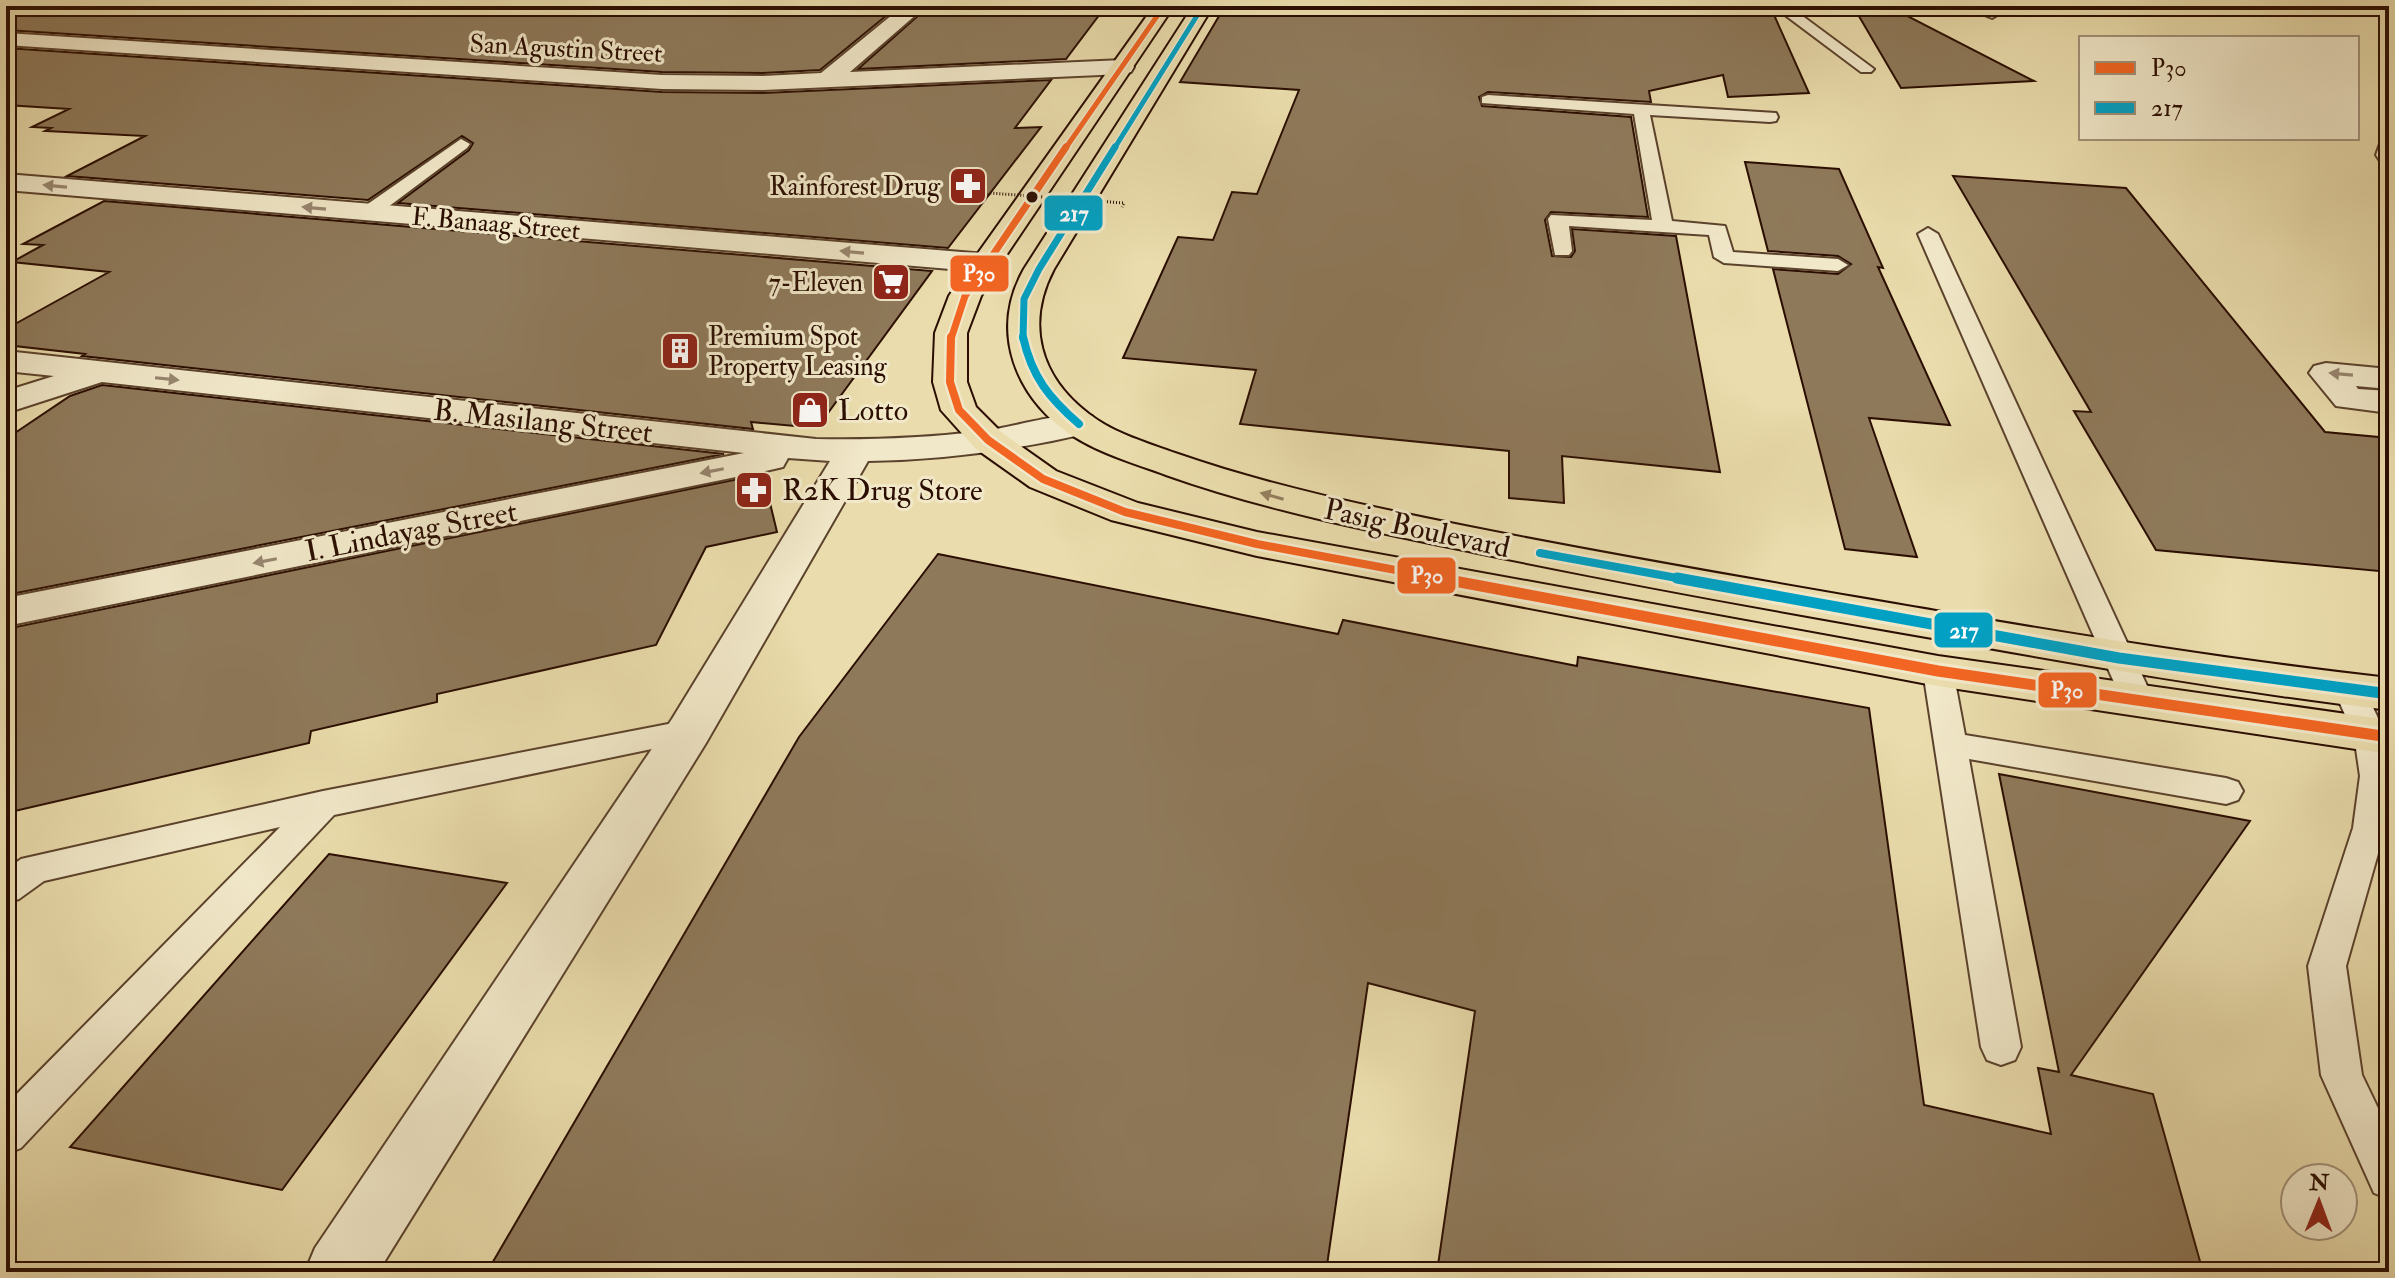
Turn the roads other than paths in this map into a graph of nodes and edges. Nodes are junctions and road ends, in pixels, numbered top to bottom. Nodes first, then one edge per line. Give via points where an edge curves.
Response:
1 (916, 6) edge
2 (1164, 6) edge
3 (1203, 6) edge
4 (1780, 6) edge
5 (1969, 6) edge
6 (1992, 14) dead end
7 (6, 39) edge
8 (1123, 67) junction
9 (1866, 69) dead end
10 (827, 80) junction
11 (1488, 100) dead end
12 (1641, 110) junction
13 (1770, 117) dead end
14 (461, 144) dead end
15 (6, 182) edge
16 (369, 212) junction
17 (1663, 227) junction
18 (1928, 234) dead end
19 (1562, 251) dead end
20 (986, 263) junction
21 (1838, 265) dead end
22 (6, 361) edge
23 (105, 372) junction
24 (2389, 379) edge
25 (6, 402) edge
26 (2389, 402) edge
27 (1079, 424) junction
28 (988, 440) junction
29 (836, 451) junction
30 (6, 612) edge
31 (2119, 658) junction
32 (1938, 671) junction
33 (2370, 692) edge
34 (2139, 703) junction
35 (689, 731) junction
36 (2379, 736) edge
37 (1950, 744) junction
38 (2226, 791) dead end
39 (323, 804) junction
40 (6, 889) edge
41 (2001, 1047) dead end
42 (6, 1134) edge
43 (2389, 1178) edge
44 (339, 1272) edge

1 - 10 street
2 - 8 main road, Pasig Boulevard
3 - 27 main road, Pasig Boulevard via 1024,299 1021,330 1028,359 1050,399
4 - 9 lane
5 - 6 lane
7 - 10 street, San Agustin Street via 595,80
8 - 10 street, San Agustin Street
8 - 20 main road, Pasig Boulevard
11 - 12 lane
12 - 13 lane
12 - 17 lane
14 - 16 lane
16 -> 15 street, F. Banaag Street
20 -> 16 street, F. Banaag Street
17 - 19 lane via 1558,219
17 - 21 lane via 1718,230 1724,257
18 - 31 lane
20 - 28 main road, Pasig Boulevard via 965,296 951,333 950,382 959,410
22 - 23 street, B. Masilang Street
23 - 25 street
23 -> 29 street, B. Masilang Street
24 -> 26 street via 2326,373 2348,399
27 - 28 street, B. Masilang Street
31 -> 27 main road, Pasig Boulevard via 1540,553 1288,501 1198,475
28 - 29 street, B. Masilang Street
28 - 32 main road, Pasig Boulevard via 1043,479 1125,512 1272,547
29 -> 30 street, I. Lindayag Street
29 - 35 street
31 - 33 main road, Pasig Boulevard
31 - 34 lane
32 - 34 main road, Pasig Boulevard
32 - 37 lane
33 - 36 lane
34 - 36 main road, Pasig Boulevard
35 - 39 lane
35 - 44 street
36 - 43 lane via 2370,828 2327,966 2342,1075
37 - 38 lane
37 - 41 lane
39 - 40 lane via 34,869
39 - 42 lane

